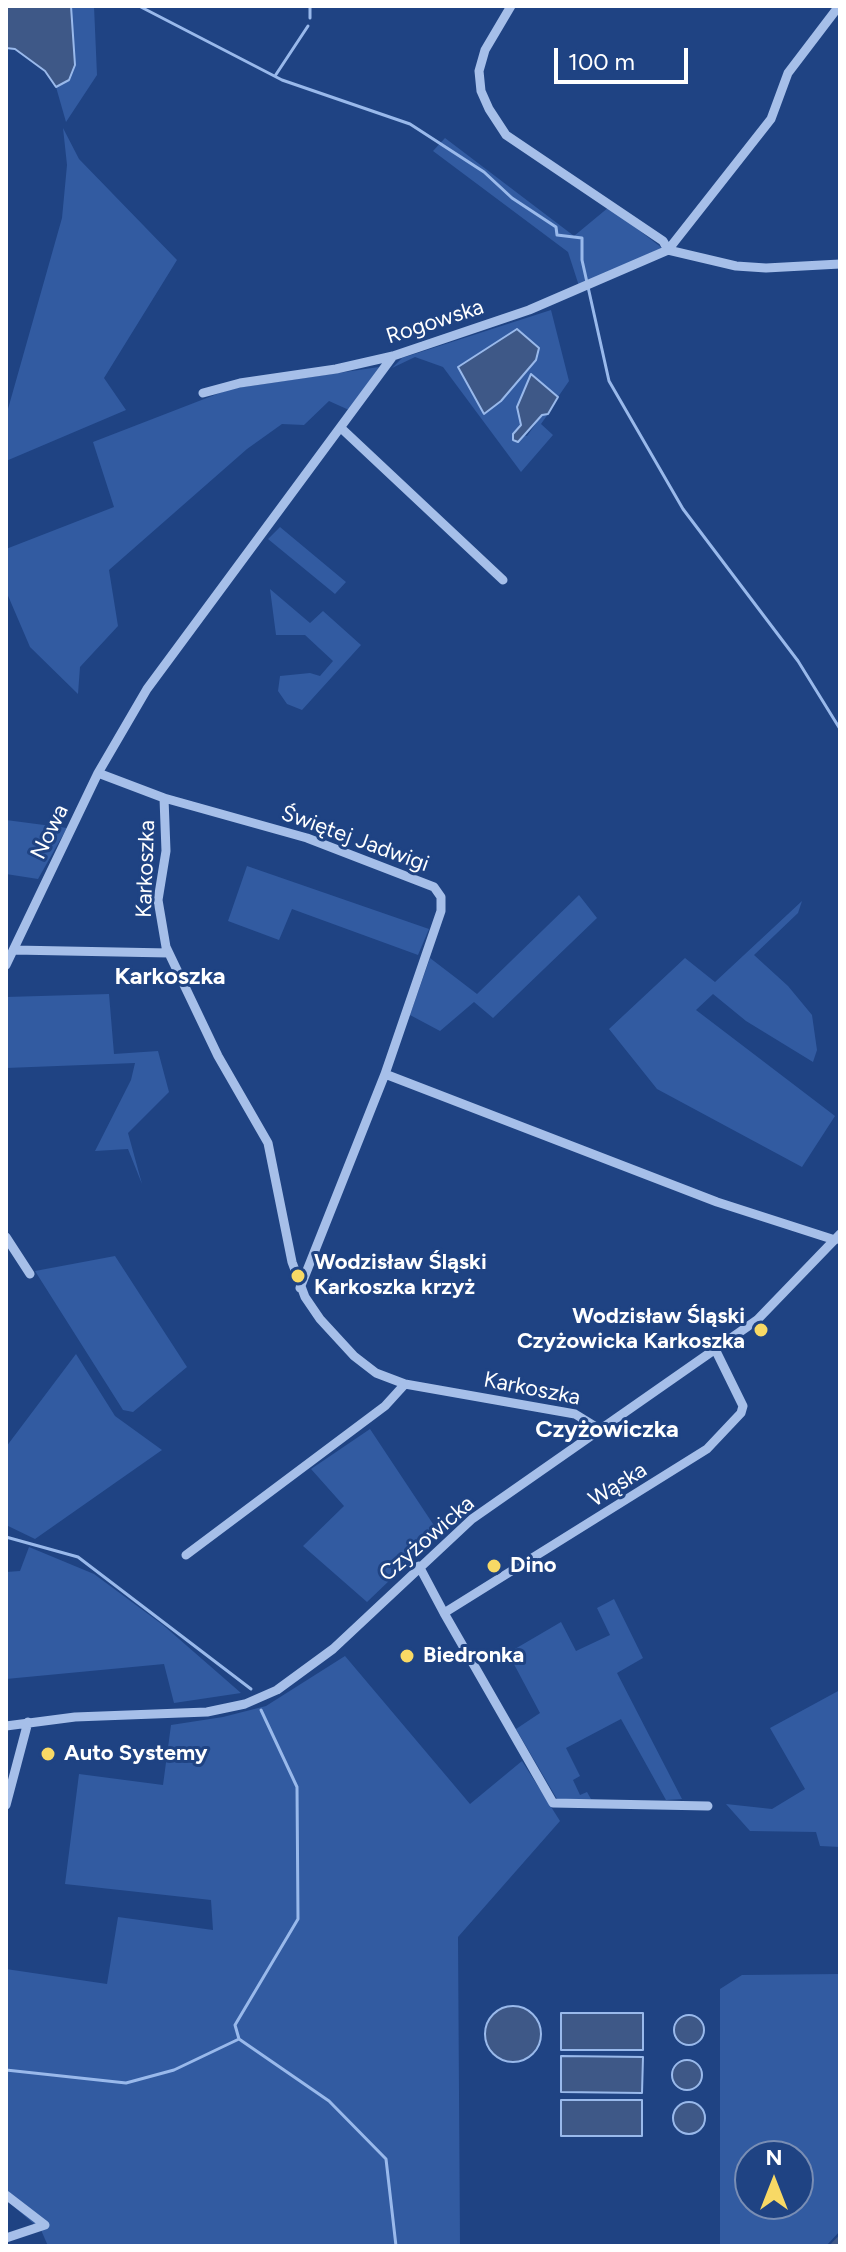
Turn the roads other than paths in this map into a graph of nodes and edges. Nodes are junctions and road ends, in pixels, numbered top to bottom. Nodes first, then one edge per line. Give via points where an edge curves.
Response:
1 (511, 6) edge
2 (839, 6) edge
3 (668, 250) junction
4 (840, 264) edge
5 (393, 356) junction
6 (203, 393) dead end
7 (341, 428) junction
8 (503, 580) dead end
9 (98, 773) junction
10 (164, 798) junction
11 (14, 950) junction
12 (169, 953) junction
13 (6, 965) edge
14 (385, 1074) junction
15 (6, 1237) edge
16 (837, 1237) edge
17 (30, 1274) dead end
18 (300, 1288) junction
19 (715, 1349) junction
20 (405, 1384) junction
21 (601, 1430) junction
22 (186, 1555) dead end
23 (419, 1566) junction
24 (444, 1613) junction
25 (28, 1722) junction
26 (6, 1726) edge
27 (6, 1805) edge
28 (708, 1806) dead end
29 (6, 2195) edge
30 (6, 2238) edge

1 - 3 street via 479,71 485,100 506,135 663,241
2 - 3 street, Rogowska via 788,73 771,119
3 - 4 street via 736,266
3 - 5 street, Rogowska via 578,290
5 - 6 street, Rogowska
5 - 7 street
7 - 8 street
7 - 9 street via 147,689
9 - 10 street, Karkoszka
9 - 11 street, Nowa
10 - 12 street, Karkoszka via 166,851 158,900
10 - 14 street, Świętej Jadwigi via 307,838 434,887 441,911
11 - 12 street
11 - 13 street, Nowa
12 - 18 street, Karkoszka via 218,1056 268,1143
14 - 16 street via 717,1202
14 - 18 street, Świętej Jadwigi
15 - 17 street
16 - 19 street, Czyżowicka via 757,1320
18 - 20 street, Karkoszka via 354,1356 376,1373
19 - 21 street, Czyżowicka
19 - 24 street, Wąska via 743,1406 707,1449
20 - 21 street, Karkoszka via 575,1414
20 - 22 street via 385,1406
21 - 23 street, Czyżowicka via 472,1519
23 - 24 street
23 - 25 street, Czyżowicka via 333,1649 277,1690 245,1704 207,1712
24 - 28 street via 553,1803
25 - 26 street, Czyżowicka
25 - 27 street
29 - 30 street via 45,2225

